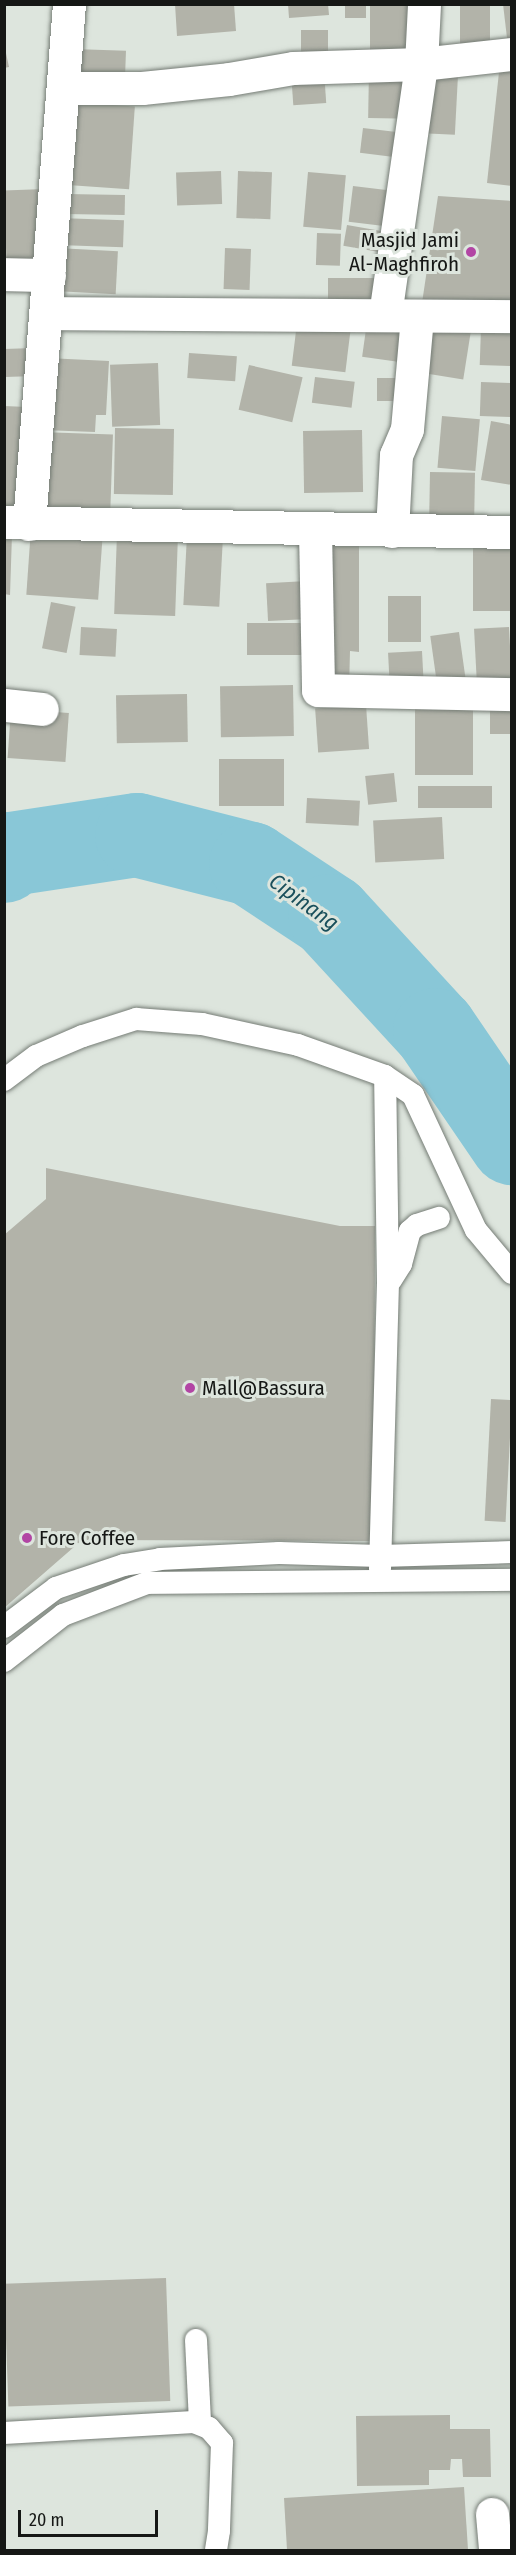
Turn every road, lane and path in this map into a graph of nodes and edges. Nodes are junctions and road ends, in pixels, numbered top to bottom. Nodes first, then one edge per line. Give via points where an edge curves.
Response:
1 (69, 4) edge
2 (424, 4) edge
3 (512, 54) edge
4 (421, 64) junction
5 (64, 88) junction
6 (4, 274) edge
7 (49, 275) junction
8 (46, 313) junction
9 (385, 315) junction
10 (417, 316) junction
11 (512, 316) edge
12 (17, 523) edge
13 (315, 530) junction
14 (392, 531) junction
15 (512, 532) edge
16 (512, 694) edge
17 (4, 705) edge
18 (42, 709) dead end
19 (385, 1076) junction
20 (4, 1080) edge
21 (439, 1218) dead end
22 (512, 1273) edge
23 (388, 1283) junction
24 (512, 1552) edge
25 (380, 1556) junction
26 (512, 1580) edge
27 (381, 1582) junction
28 (4, 1627) edge
29 (4, 1661) edge
30 (196, 2340) dead end
31 (200, 2423) junction
32 (4, 2433) edge
33 (492, 2514) dead end
34 (216, 2550) edge
35 (495, 2550) edge

1 - 5 street
2 - 4 street
3 - 4 street
4 - 5 street via 293,68 142,88
4 - 9 street
5 - 7 street
6 - 7 street
7 - 8 street
8 - 9 street
8 - 12 street
9 - 10 street
10 - 11 street
10 - 14 street via 407,429 396,455
12 - 13 street
13 - 14 street
13 - 16 street via 318,690
14 - 15 street
17 - 18 street
19 - 20 lane via 298,1045 202,1024 136,1019 36,1056
19 - 22 lane via 413,1095 476,1230
19 - 23 lane
21 - 23 lane via 417,1225 410,1232 401,1264
23 - 25 lane
24 - 25 lane
25 - 27 lane
25 - 28 lane via 279,1553 124,1565 56,1588
26 - 27 lane
27 - 29 lane via 147,1583 63,1615
30 - 31 lane
31 - 32 lane
31 - 34 lane via 222,2443
33 - 35 street

